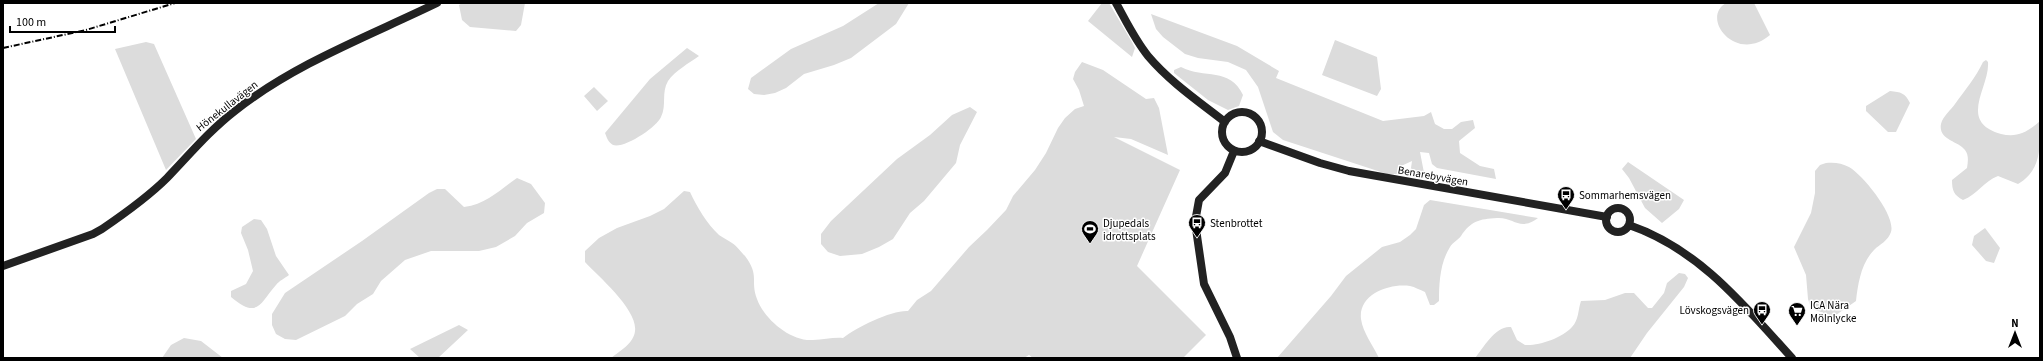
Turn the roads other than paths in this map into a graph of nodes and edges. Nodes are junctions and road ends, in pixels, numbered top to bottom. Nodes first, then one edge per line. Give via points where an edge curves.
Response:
1 (437, 3) edge
2 (1116, 3) edge
3 (1225, 122) junction
4 (1260, 141) junction
5 (1234, 151) junction
6 (1607, 217) junction
7 (1629, 225) junction
8 (3, 266) edge
9 (1237, 358) edge
10 (1792, 358) edge

1 - 8 street, Hönekullavägen via 333,51 252,97 209,132 160,184 93,234
2 - 3 street via 1133,33 1158,67 1184,92
3 - 4 street via 1235,114 1250,114 1260,126
3 - 5 street via 1222,129 1223,138
4 - 5 street via 1249,151
4 - 6 street, Benarebyvägen via 1312,161 1349,171
5 - 9 street via 1225,173 1199,200 1195,222 1204,284 1230,337
6 - 7 street via 1608,226 1614,231 1621,232
6 - 7 street via 1612,210 1622,208 1629,214
7 - 10 street via 1672,244 1712,274

